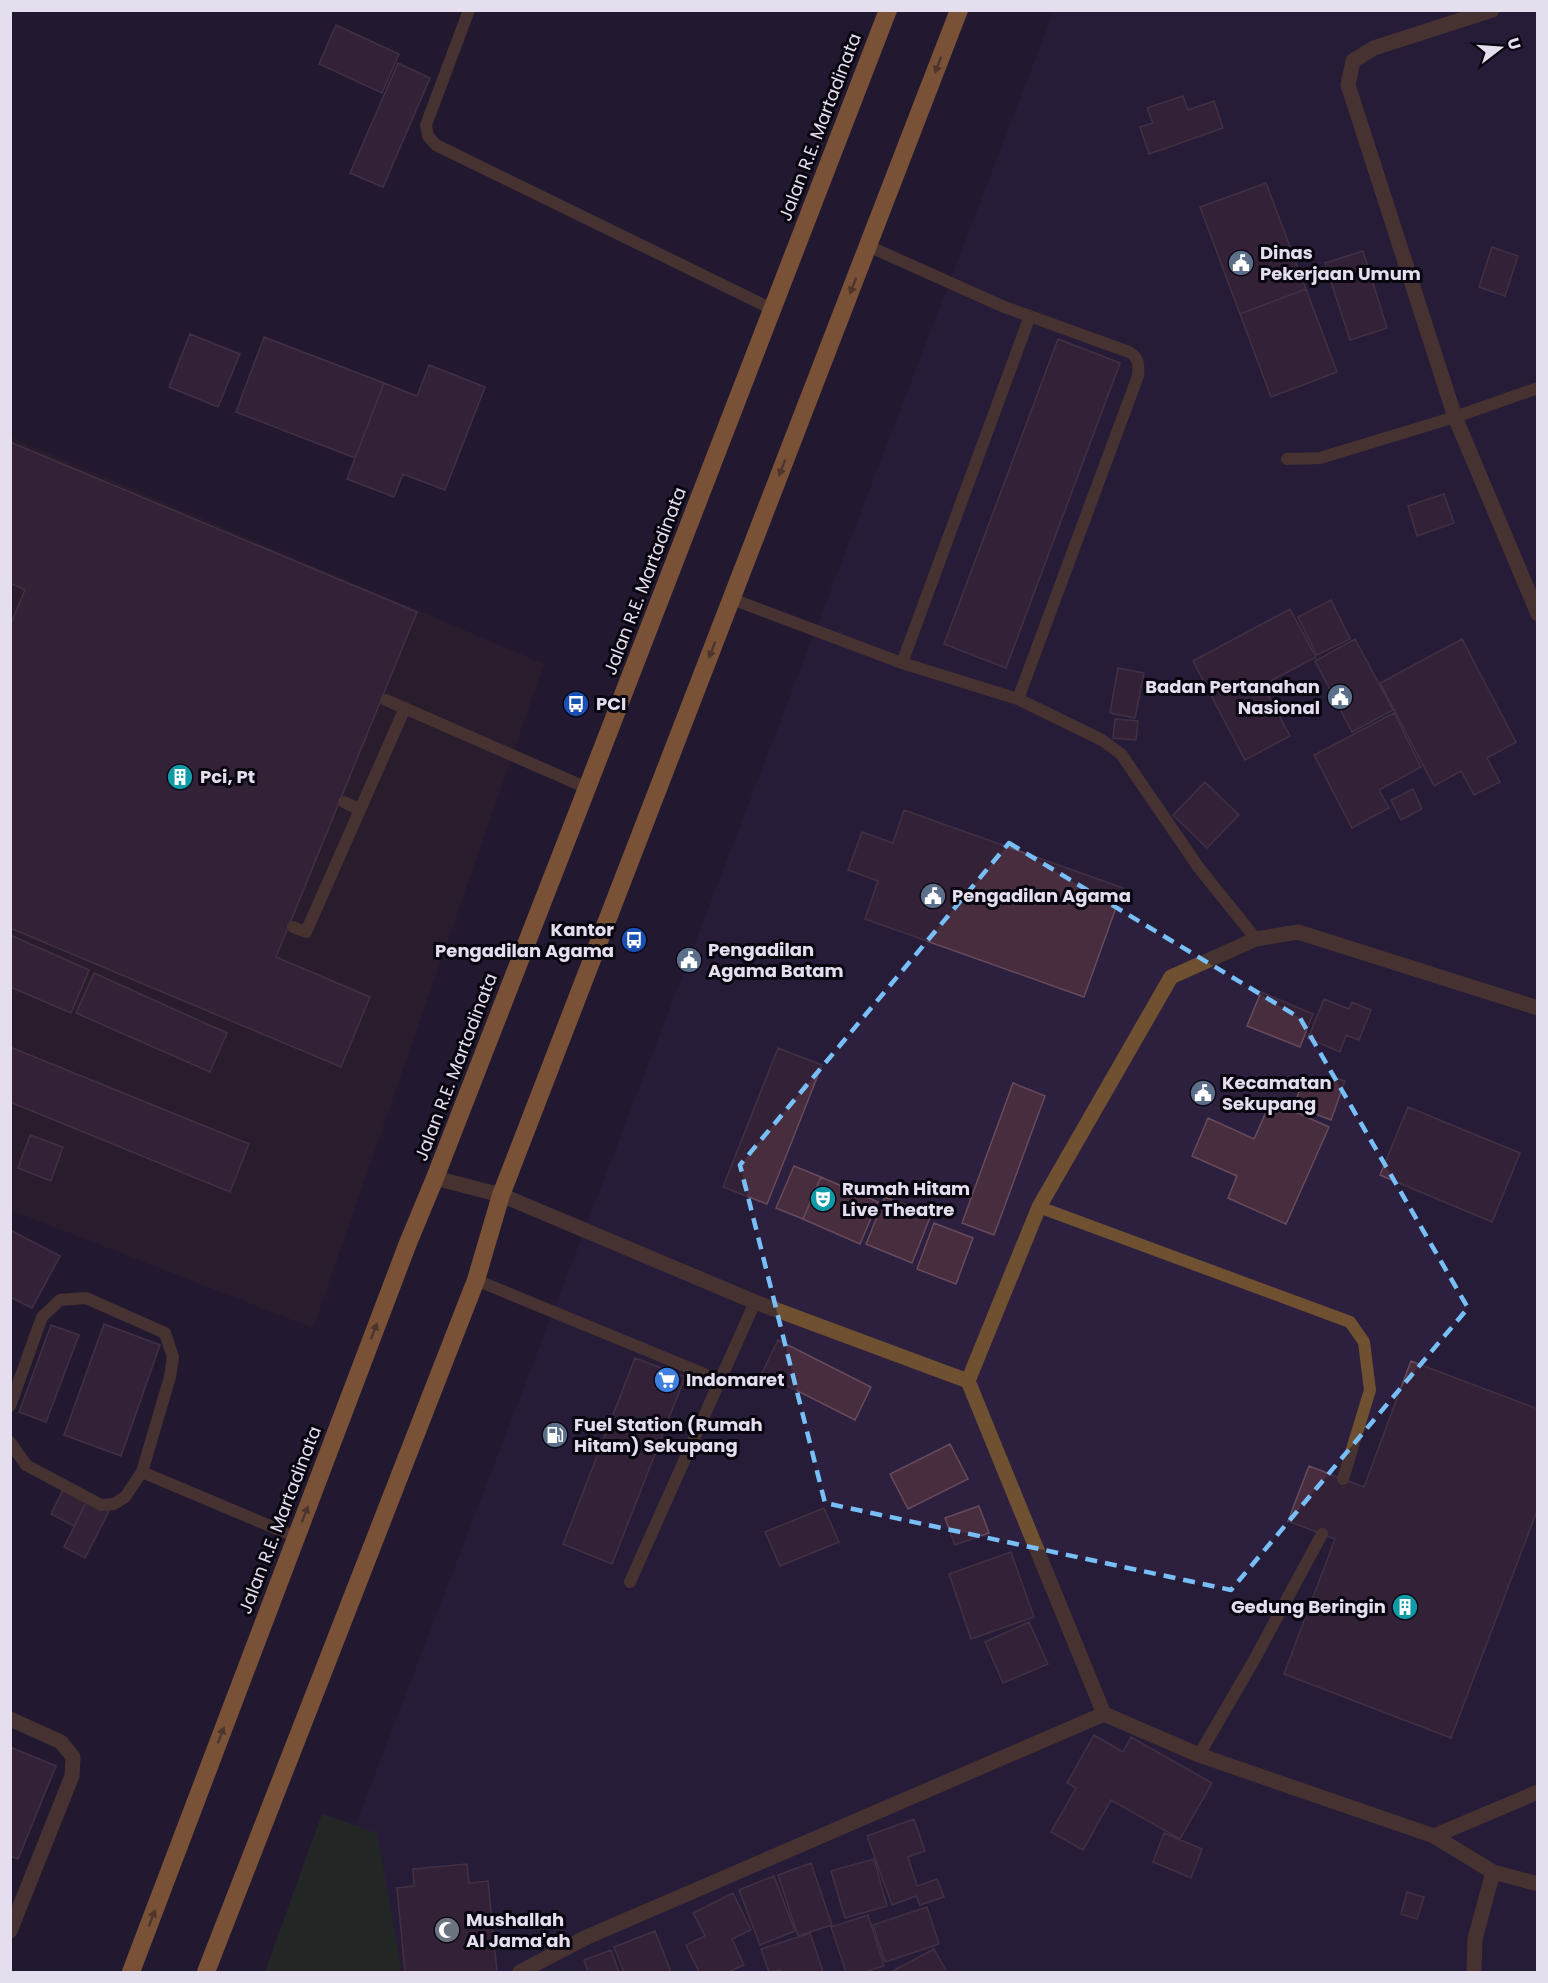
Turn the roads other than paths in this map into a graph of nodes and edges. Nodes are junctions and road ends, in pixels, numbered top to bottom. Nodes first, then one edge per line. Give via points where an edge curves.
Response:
1 (469, 10) edge
2 (888, 10) edge
3 (959, 10) edge
4 (1492, 10) edge
5 (868, 246) junction
6 (772, 309) junction
7 (1030, 316) junction
8 (1538, 388) edge
9 (1455, 417) junction
10 (1287, 459) dead end
11 (732, 599) junction
12 (1538, 614) edge
13 (902, 663) junction
14 (1018, 699) junction
15 (386, 700) dead end
16 (405, 708) junction
17 (587, 788) junction
18 (344, 802) dead end
19 (359, 809) junction
20 (293, 927) dead end
21 (1256, 939) junction
22 (1538, 1008) edge
23 (435, 1178) junction
24 (501, 1195) junction
25 (1039, 1207) junction
26 (476, 1280) junction
27 (755, 1302) junction
28 (719, 1380) junction
29 (968, 1381) junction
30 (10, 1406) edge
31 (10, 1442) edge
32 (142, 1472) junction
33 (1343, 1479) dead end
34 (1322, 1534) dead end
35 (296, 1537) junction
36 (630, 1582) dead end
37 (1104, 1714) junction
38 (10, 1719) edge
39 (1199, 1755) junction
40 (1538, 1792) edge
41 (1434, 1836) junction
42 (1494, 1872) junction
43 (1538, 1884) edge
44 (10, 1931) edge
45 (131, 1972) edge
46 (206, 1972) edge
47 (520, 1972) edge
48 (1474, 1972) edge

1 - 6 lane via 426,125 428,136 436,145
2 - 6 highway, Jalan R.E. Martadinata
3 -> 5 highway
4 - 9 street via 1374,48 1353,61 1348,86
5 - 7 lane
5 -> 11 highway
6 - 17 highway, Jalan R.E. Martadinata
7 - 13 lane
7 - 14 lane via 1136,355 1139,365
8 - 9 lane
9 - 10 lane via 1320,458
9 - 12 street
11 - 13 lane
11 -> 24 highway
13 - 14 lane
14 - 21 lane via 1121,754 1199,868
15 - 16 lane
16 - 17 lane
16 - 19 lane
17 - 23 highway, Jalan R.E. Martadinata
18 - 19 lane
19 - 20 lane via 306,932
21 - 22 street via 1298,932
21 - 25 street via 1171,977
23 - 24 street
35 -> 23 highway, Jalan R.E. Martadinata
24 - 26 highway
24 - 27 street
25 - 29 street
25 - 33 lane via 1350,1322 1364,1342 1370,1390
26 - 28 lane
26 - 46 highway
27 - 28 lane
27 - 29 street
28 - 36 lane
29 - 37 street
30 - 32 lane via 42,1317 60,1300 86,1298 165,1333 173,1357 170,1377
31 - 32 lane via 26,1466 101,1505 114,1504 125,1497
32 - 35 lane
34 - 39 lane
45 -> 35 highway, Jalan R.E. Martadinata
37 - 39 street
37 - 47 street via 587,1938
38 - 44 street via 61,1742 73,1757 72,1776
39 - 41 street
40 - 41 street
41 - 42 street
42 - 43 street
42 - 48 street via 1475,1939

